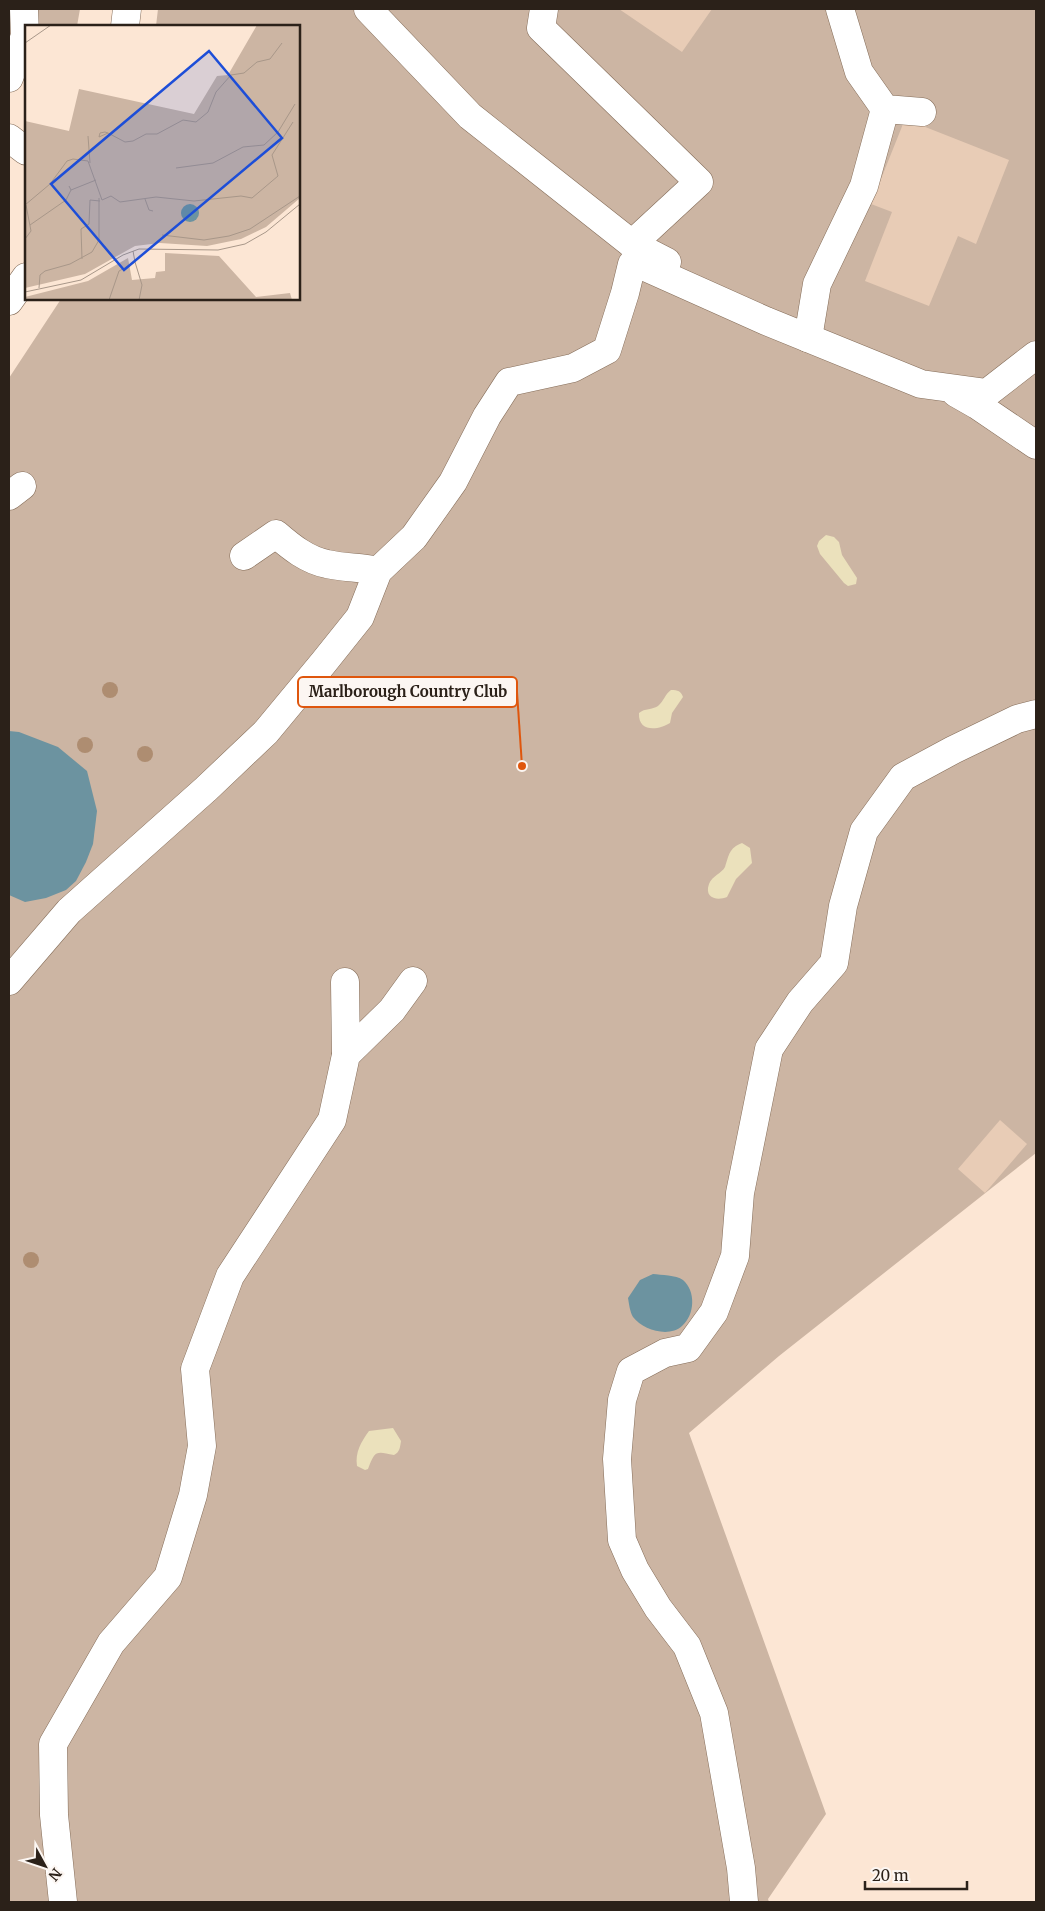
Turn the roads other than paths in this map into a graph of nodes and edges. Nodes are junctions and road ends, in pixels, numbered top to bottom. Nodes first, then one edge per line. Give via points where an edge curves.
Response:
1 (24, 9) edge
2 (127, 9) edge
3 (368, 9) edge
4 (544, 9) edge
5 (840, 9) edge
6 (125, 25) edge
7 (9, 78) edge
8 (885, 109) junction
9 (922, 112) dead end
10 (9, 138) edge
11 (25, 150) edge
12 (632, 244) junction
13 (25, 278) edge
14 (9, 301) edge
15 (809, 334) junction
16 (1036, 355) edge
17 (944, 387) junction
18 (1036, 445) edge
19 (244, 556) dead end
20 (378, 571) junction
21 (1036, 714) edge
22 (413, 981) dead end
23 (9, 982) edge
24 (345, 982) dead end
25 (346, 1055) junction
26 (63, 1902) edge
27 (744, 1902) edge

1 - 7 street via 25,36
2 - 6 street
3 - 12 street via 470,116
4 - 12 street via 541,28 699,182
5 - 8 street via 859,72
8 - 9 street
8 - 15 street via 864,186 817,284
10 - 11 street
12 - 15 street
13 - 14 street
15 - 17 street
15 - 20 street via 632,264 607,350 573,368 509,382 487,416 453,482 414,538
16 - 17 street via 988,393
17 - 18 street
19 - 20 street via 276,534 295,550 326,564
20 - 23 street via 360,617 266,732 69,911
21 - 27 street via 1017,719 903,777 864,831 843,906 834,963 800,1002 769,1049 740,1193 735,1256 714,1312 688,1348 664,1353 631,1371 622,1400 617,1459 622,1540 635,1570 658,1608 687,1646 714,1713
22 - 25 street via 392,1010
24 - 25 street
25 - 26 street via 332,1120 230,1276 195,1369 202,1446 193,1495 168,1577 111,1643 53,1744 54,1815

